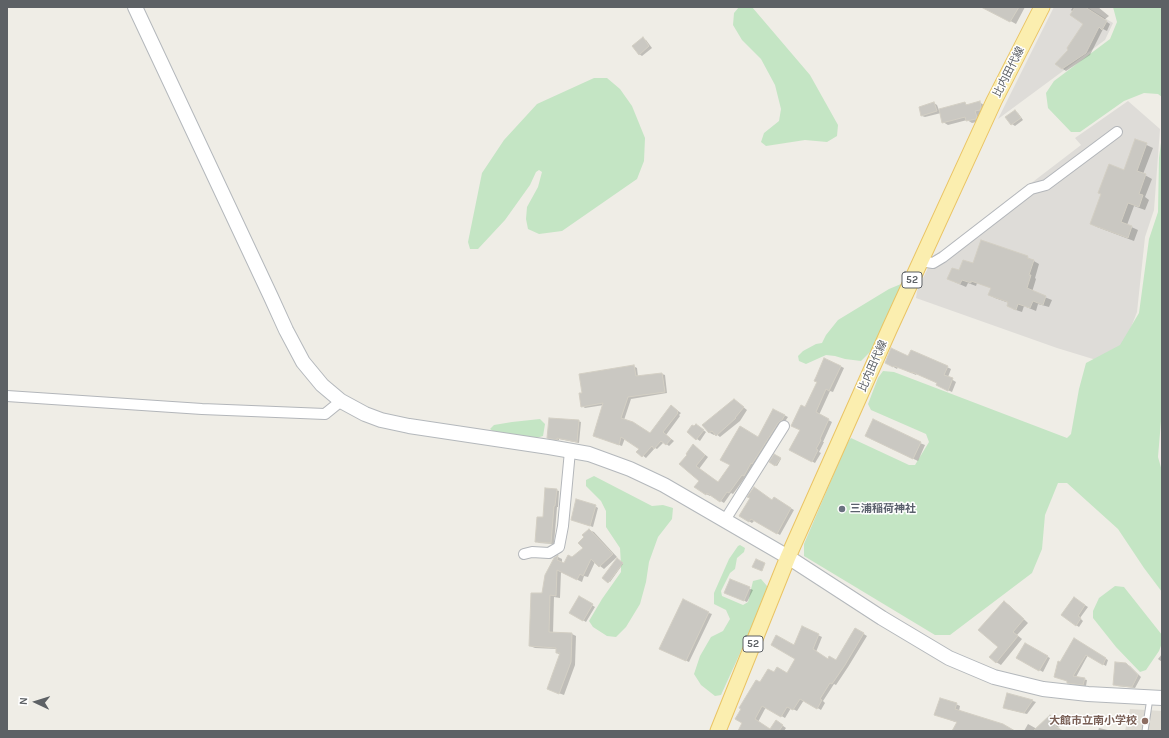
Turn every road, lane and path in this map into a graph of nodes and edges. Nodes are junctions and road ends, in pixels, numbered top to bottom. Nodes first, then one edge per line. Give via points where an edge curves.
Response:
1 (135, 7) edge
2 (1042, 7) edge
3 (1117, 132) dead end
4 (920, 261) junction
5 (7, 396) edge
6 (341, 401) junction
7 (784, 426) dead end
8 (570, 451) junction
9 (725, 520) junction
10 (524, 554) dead end
11 (788, 557) junction
12 (1156, 697) edge
13 (718, 731) edge
14 (1145, 731) edge

1 - 6 street via 286,330 303,362 322,385
2 - 4 main road, 比内田代線 / 52 via 994,101
3 - 4 street via 1046,185 1031,189 943,257 933,263
4 - 11 main road, 比内田代線 / 52
5 - 6 street via 325,414
6 - 8 street via 365,414 409,426
7 - 9 street
8 - 9 street via 589,454 630,468
8 - 10 street via 563,526 558,547 549,553
9 - 11 street
11 - 12 street via 949,658 994,677 1042,689
11 - 13 main road, 比内田代線 / 52
12 - 14 lane

